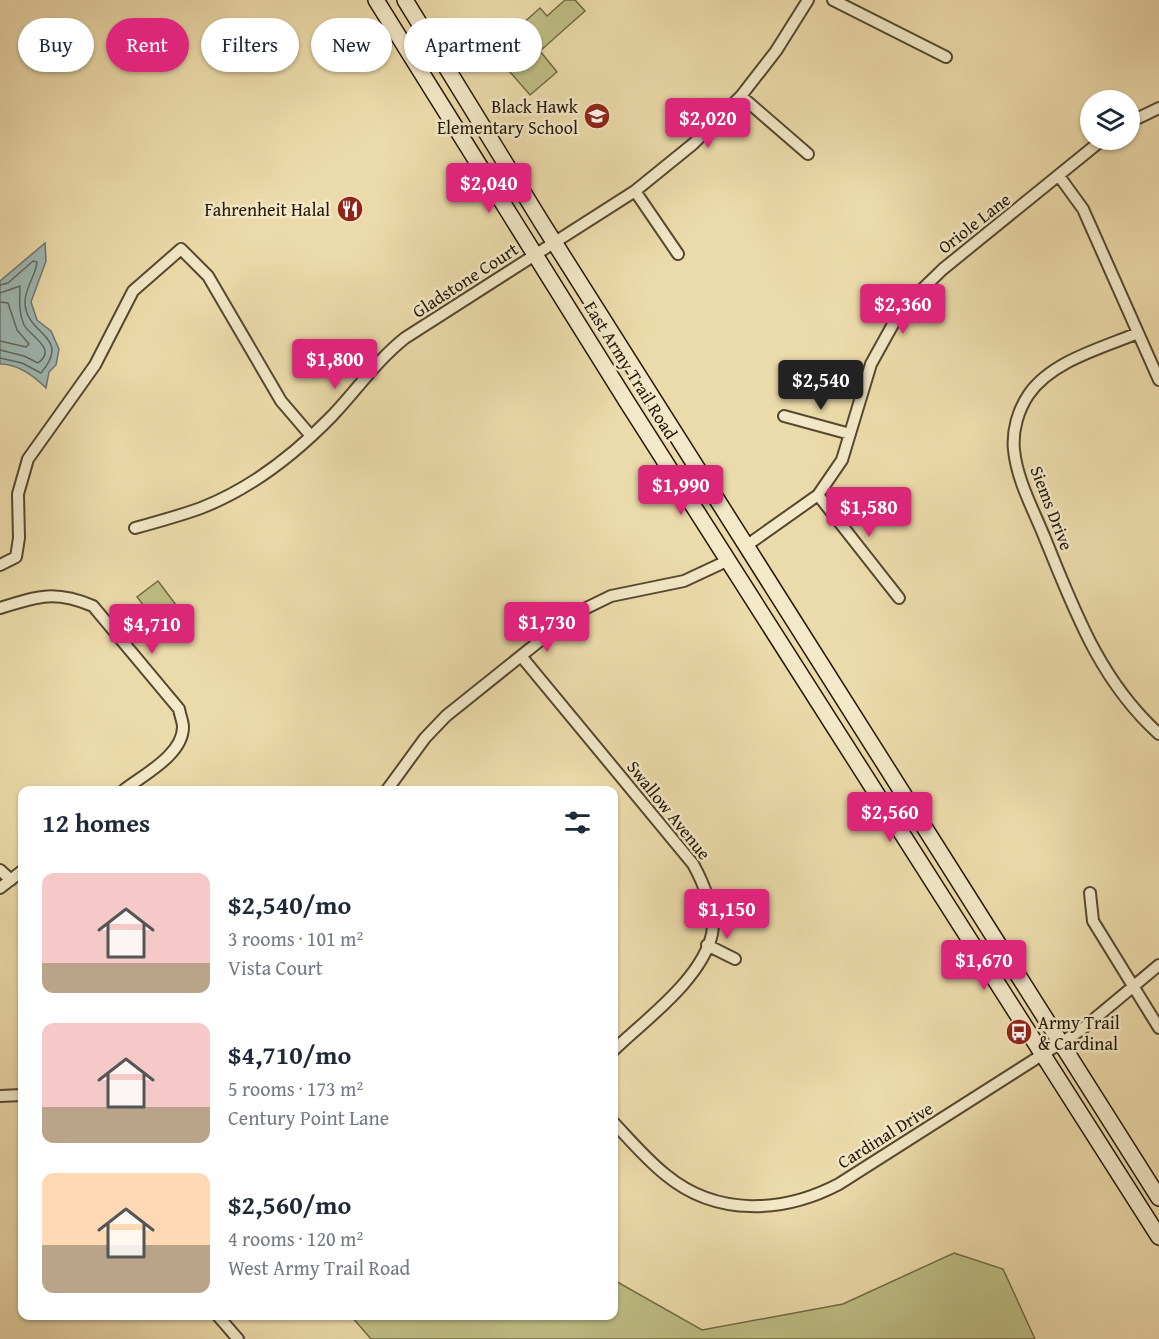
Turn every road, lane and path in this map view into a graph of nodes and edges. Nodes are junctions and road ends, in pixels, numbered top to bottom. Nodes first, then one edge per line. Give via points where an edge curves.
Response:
1 (376, 0) edge
2 (405, 0) edge
3 (808, 0) edge
4 (833, 0) edge
5 (946, 57) dead end
6 (741, 96) junction
7 (1159, 108) edge
8 (1140, 118) edge
9 (1090, 150) edge
10 (808, 154) dead end
11 (1059, 176) junction
12 (635, 191) junction
13 (554, 243) junction
14 (678, 254) dead end
15 (536, 255) junction
16 (1138, 333) junction
17 (1159, 380) edge
18 (784, 416) dead end
19 (850, 434) junction
20 (310, 436) junction
21 (818, 495) junction
22 (135, 528) dead end
23 (746, 546) junction
24 (729, 560) junction
25 (0, 565) edge
26 (899, 598) dead end
27 (0, 608) edge
28 (521, 656) junction
29 (1159, 734) edge
30 (129, 786) edge
31 (390, 786) edge
32 (0, 870) edge
33 (18, 874) edge
34 (11, 880) junction
35 (0, 888) edge
36 (1090, 893) dead end
37 (707, 945) junction
38 (735, 960) dead end
39 (1159, 965) edge
40 (1134, 987) junction
41 (1159, 1028) edge
42 (1061, 1043) junction
43 (618, 1046) edge
44 (1043, 1054) junction
45 (18, 1095) edge
46 (0, 1096) edge
47 (618, 1127) edge
48 (1159, 1198) edge
49 (1159, 1237) edge
50 (221, 1320) edge
51 (238, 1339) edge

1 - 15 main road, East Army Trail Road
2 - 13 main road, East Army Trail Road
3 - 6 street, Gladstone Court
4 - 5 street
6 - 10 street
6 - 12 street, Gladstone Court via 693,144
7 - 8 street
9 - 11 street, Oriole Lane
11 - 16 street via 1083,209
11 - 19 street, Oriole Lane via 943,269 910,301 871,364
12 - 13 street, Gladstone Court
12 - 14 street
13 - 15 street, Gladstone Court
13 - 23 main road, East Army Trail Road
15 - 20 street, Gladstone Court via 388,351
15 - 24 main road, East Army Trail Road
16 - 17 street
16 - 29 street, Siems Drive via 1047,375 1022,406 1015,426 1014,449 1022,482 1095,654 1130,705
18 - 19 street
19 - 21 street, Oriole Lane via 842,460
20 - 22 street, Gladstone Court via 256,479 223,497
20 - 25 street via 281,401 208,276 181,249 133,291 96,365 28,459 18,494 16,557
21 - 23 street, Oriole Lane
21 - 26 street
23 - 42 main road, East Army Trail Road
24 - 28 street via 684,580 593,603
24 - 44 main road, East Army Trail Road
27 - 30 street via 52,594 93,606 179,709 183,726 180,741 170,754
28 - 31 street via 446,716 424,738
28 - 37 street, Swallow Avenue via 693,864 708,897 712,933
32 - 34 street
33 - 34 street
34 - 35 street
36 - 40 street via 1093,921
37 - 38 street
37 - 43 street, Swallow Avenue via 686,981
39 - 40 street, Cardinal Drive
40 - 41 street
40 - 42 street, Cardinal Drive
42 - 44 street, Cardinal Drive
42 - 48 main road, East Army Trail Road
44 - 47 street, Cardinal Drive via 839,1184 806,1199 780,1205 743,1208 697,1194 666,1176
44 - 49 main road, East Army Trail Road
45 - 46 street
50 - 51 street

